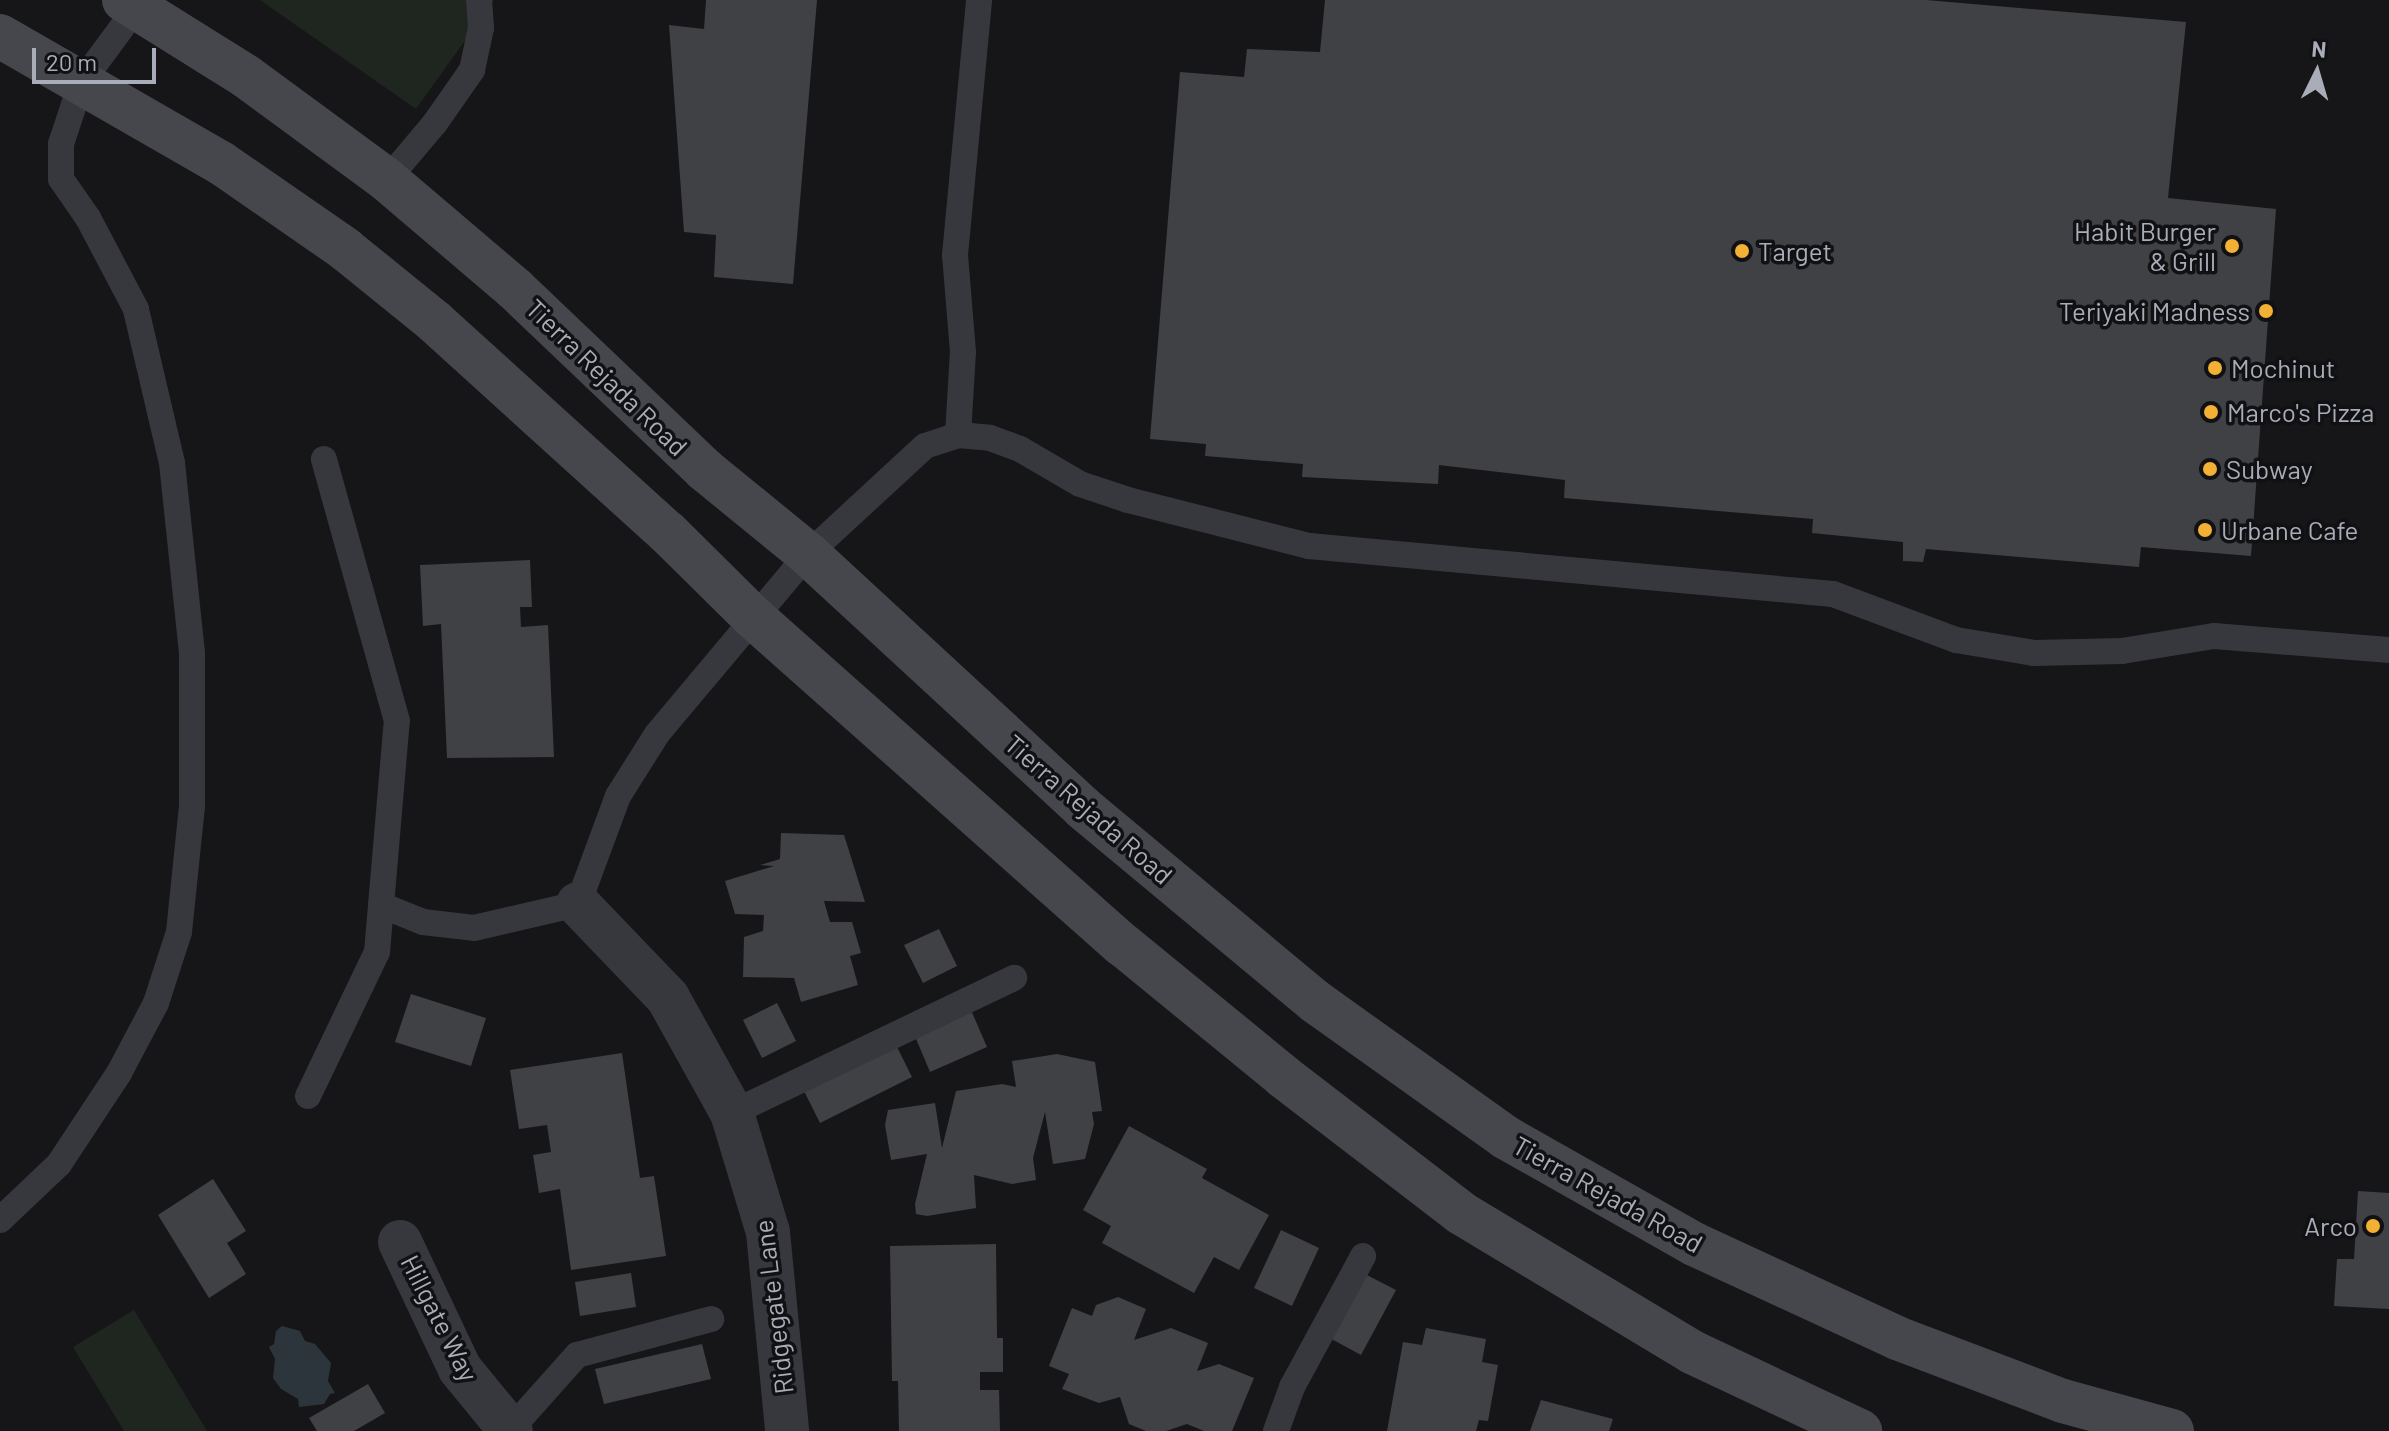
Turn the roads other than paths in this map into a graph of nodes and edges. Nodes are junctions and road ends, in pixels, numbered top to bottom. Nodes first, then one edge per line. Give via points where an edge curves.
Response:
1 (479, 0) edge
2 (979, 0) edge
3 (130, 4) edge
4 (0, 36) edge
5 (81, 83) junction
6 (387, 180) junction
7 (958, 435) junction
8 (324, 459) dead end
9 (808, 554) junction
10 (753, 617) junction
11 (2389, 650) edge
12 (578, 904) junction
13 (381, 905) junction
14 (1014, 978) dead end
15 (308, 1096) dead end
16 (732, 1113) junction
17 (0, 1220) edge
18 (400, 1242) dead end
19 (1363, 1256) dead end
20 (711, 1319) dead end
21 (510, 1431) edge
22 (787, 1431) edge
23 (1276, 1431) edge
24 (1860, 1431) edge
25 (2172, 1431) edge

1 - 6 lane via 481,28 472,70
2 - 7 lane via 955,255 963,352
3 - 5 lane
3 - 6 main road, Tierra Rejada Road via 247,77
4 - 5 main road
5 - 10 main road via 221,163 345,249 469,352
5 - 17 lane via 61,144 61,179 136,309 156,382 172,463 192,653 192,806 179,932 156,1003 119,1073 59,1164
6 - 9 main road, Tierra Rejada Road via 514,288 705,470
7 - 9 lane via 925,446
7 - 11 lane via 990,438 1020,449 1080,484 1128,500 1309,546 1833,594 1956,640 2034,653 2122,651 2214,636
8 - 13 lane via 397,721
9 - 10 lane
9 - 25 main road, Tierra Rejada Road via 1083,808 1316,1002 1505,1137 1694,1244 1897,1338 2063,1401
10 - 12 lane via 657,734 618,796
10 - 24 main road via 1123,945 1461,1213 1692,1352
12 - 13 lane via 474,928 423,922
12 - 16 street, Ridgegate Lane via 668,998
13 - 15 lane via 377,952
14 - 16 lane
16 - 22 street, Ridgegate Lane via 768,1232
18 - 21 street, Hillgate Way via 460,1369
19 - 23 lane via 1292,1387
20 - 21 lane via 577,1355

